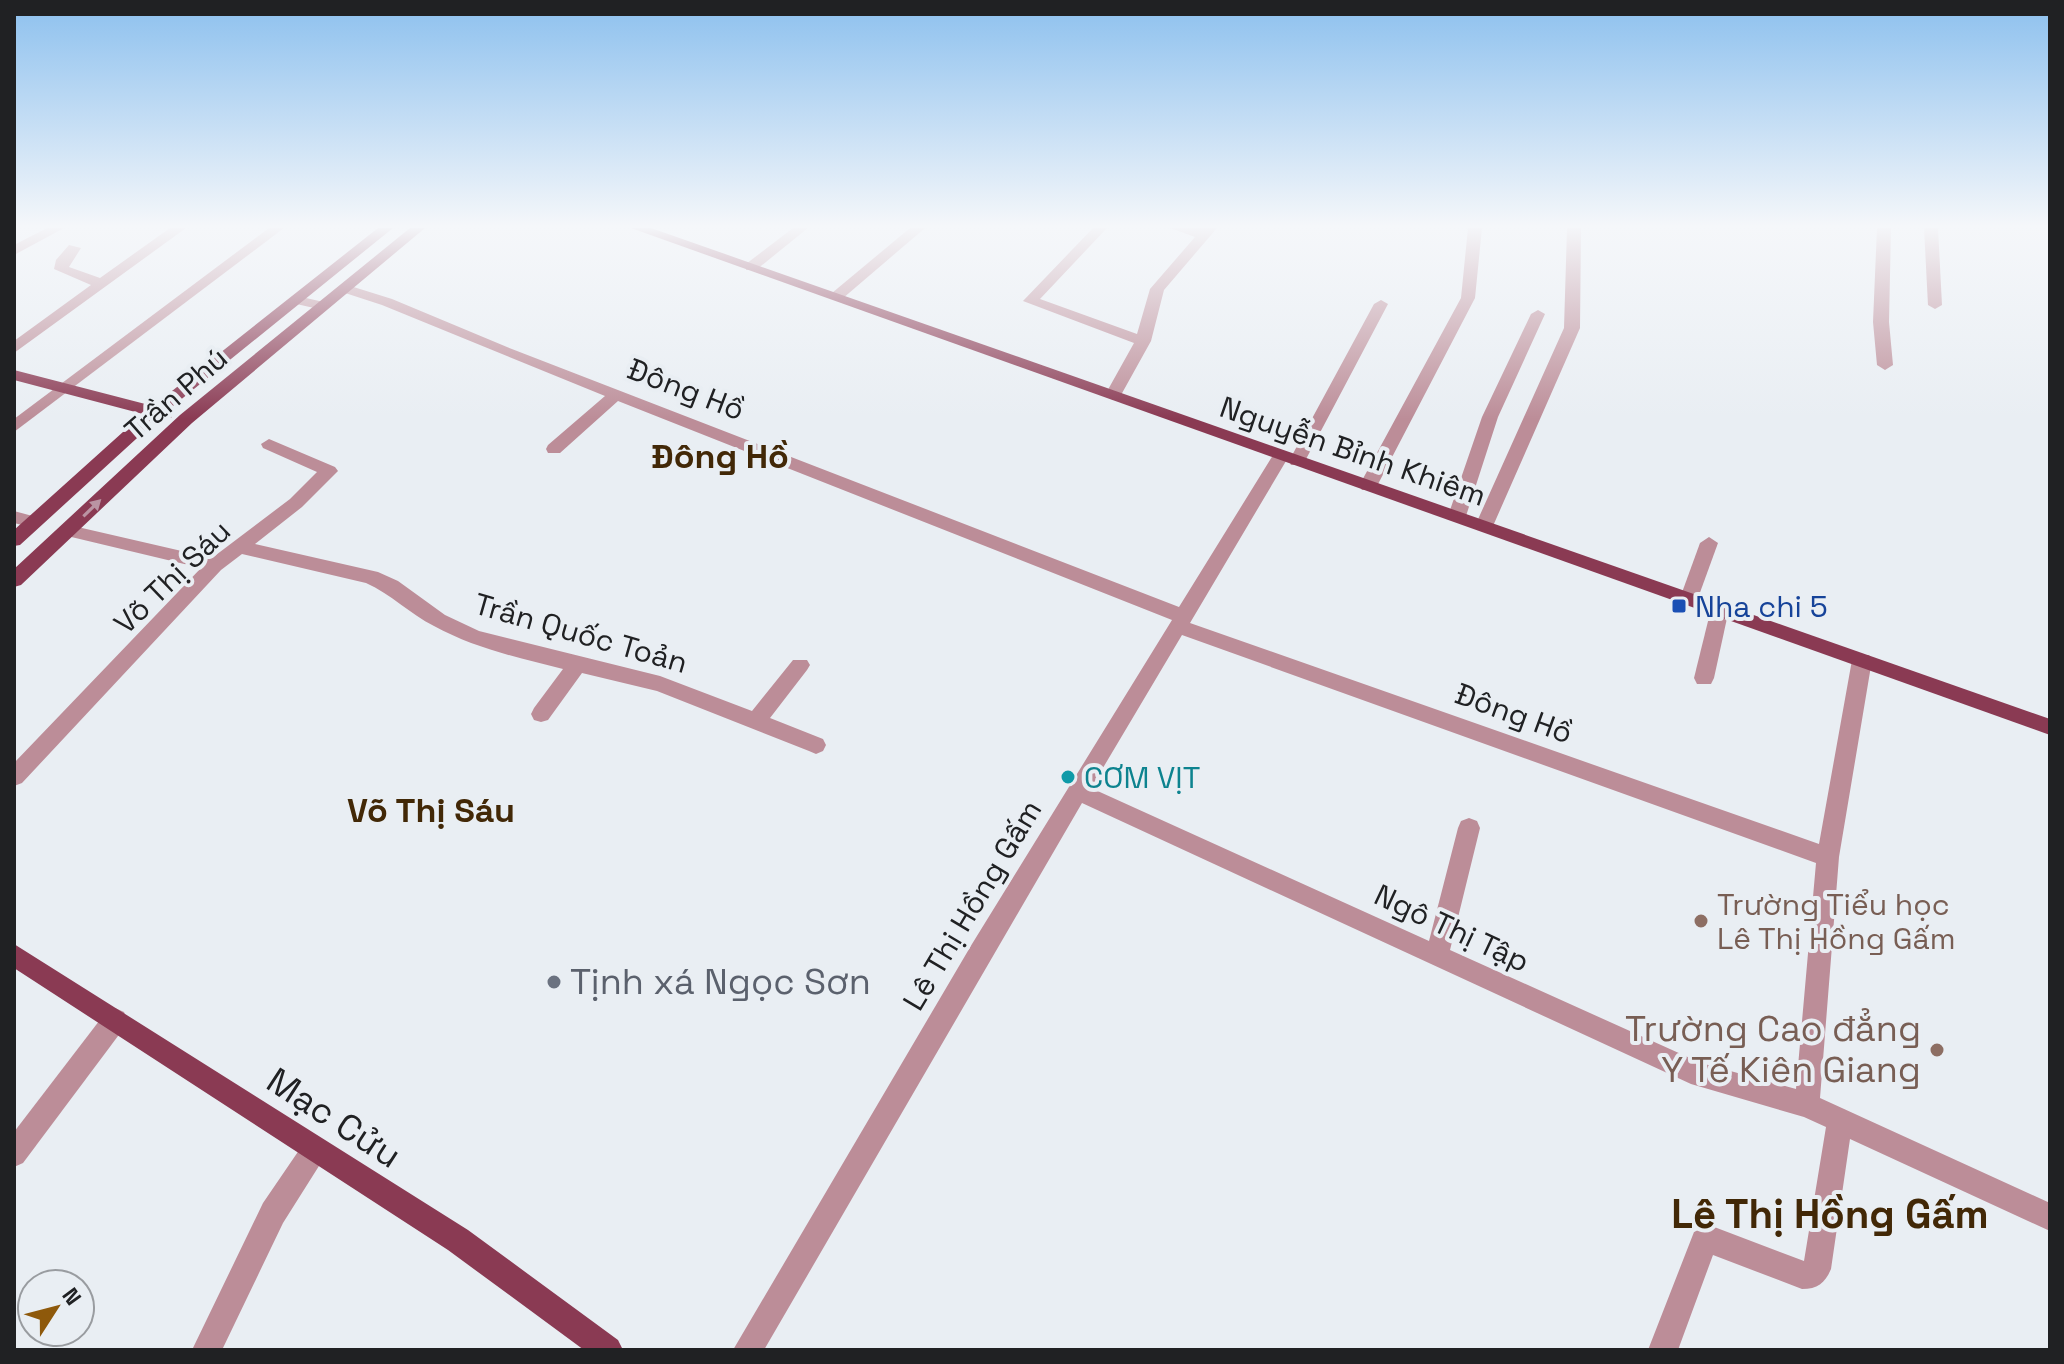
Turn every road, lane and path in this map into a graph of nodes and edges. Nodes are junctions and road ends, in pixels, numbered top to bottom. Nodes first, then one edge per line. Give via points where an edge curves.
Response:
1 (91, 292) edge
2 (192, 292) edge
3 (307, 292) edge
4 (340, 292) edge
5 (355, 292) edge
6 (824, 292) edge
7 (842, 292) edge
8 (1039, 292) edge
9 (1156, 292) edge
10 (1469, 292) edge
11 (1573, 292) edge
12 (1882, 292) edge
13 (1934, 292) edge
14 (837, 296) junction
15 (297, 300) junction
16 (1381, 304) dead end
17 (1935, 305) dead end
18 (323, 306) junction
19 (1538, 314) dead end
20 (1143, 341) junction
21 (14, 348) edge
22 (1885, 365) dead end
23 (14, 375) edge
24 (63, 388) junction
25 (617, 394) junction
26 (1113, 395) junction
27 (155, 412) junction
28 (186, 419) junction
29 (14, 427) edge
30 (269, 444) dead end
31 (554, 449) dead end
32 (1289, 458) junction
33 (1368, 486) junction
34 (1457, 516) junction
35 (14, 517) edge
36 (34, 522) junction
37 (1484, 526) junction
38 (69, 531) junction
39 (14, 540) edge
40 (1709, 543) dead end
41 (242, 547) junction
42 (215, 565) junction
43 (14, 580) edge
44 (1689, 598) junction
45 (1720, 609) junction
46 (1182, 622) junction
47 (1862, 660) junction
48 (577, 665) junction
49 (800, 665) dead end
50 (1704, 678) dead end
51 (541, 714) dead end
52 (757, 720) junction
53 (2050, 727) edge
54 (816, 745) dead end
55 (14, 777) edge
56 (1077, 791) junction
57 (1469, 828) dead end
58 (1828, 857) junction
59 (14, 955) edge
60 (1437, 956) junction
61 (115, 1020) junction
62 (1807, 1105) junction
63 (1840, 1120) junction
64 (315, 1149) junction
65 (14, 1154) edge
66 (2050, 1217) edge
67 (207, 1350) edge
68 (608, 1350) edge
69 (748, 1350) edge
70 (1663, 1350) edge

1 - 21 street
2 - 24 street
3 - 15 main road, Trần Phú
4 - 18 main road, Trần Phú
5 - 25 street, Đông Hồ
6 - 14 main road, Nguyễn Bỉnh Khiêm
7 - 14 street
8 - 20 street via 1030,301
9 - 20 street
10 - 33 street
11 - 37 street via 1572,328
12 - 22 street
13 - 17 street
14 - 26 main road, Nguyễn Bỉnh Khiêm
15 - 18 street
15 - 27 main road, Trần Phú
16 - 32 street, Lê Thị Hồng Gấm
18 - 28 main road, Trần Phú
19 - 34 street via 1490,417
20 - 26 street
23 - 24 main road
24 - 27 main road
24 - 29 street
25 - 31 street
25 - 46 street, Đông Hồ
26 - 32 main road, Nguyễn Bỉnh Khiêm
27 - 28 main road
27 - 36 main road, Trần Phú
38 -> 28 main road, Trần Phú
30 - 41 street, Võ Thị Sáu via 329,471
32 - 33 main road, Nguyễn Bỉnh Khiêm
32 - 46 street, Lê Thị Hồng Gấm
33 - 34 main road, Nguyễn Bỉnh Khiêm
34 - 37 main road, Nguyễn Bỉnh Khiêm
35 - 36 street
36 - 38 main road
36 - 39 main road, Trần Phú
37 - 44 main road, Nguyễn Bỉnh Khiêm
38 - 42 street
38 - 43 main road, Trần Phú
40 - 44 street
41 - 42 street, Võ Thị Sáu
41 - 48 street, Trần Quốc Toản via 371,577 472,636
42 - 55 street, Võ Thị Sáu
44 - 45 main road, Nguyễn Bỉnh Khiêm
45 - 47 main road, Nguyễn Bỉnh Khiêm
45 - 50 street
46 - 56 street, Lê Thị Hồng Gấm
46 - 58 street, Đông Hồ
47 - 53 main road, Nguyễn Bỉnh Khiêm
47 - 58 street
48 - 51 street
48 - 52 street, Trần Quốc Toản via 660,684
49 - 52 street
52 - 54 street, Trần Quốc Toản
56 - 60 street, Ngô Thị Tập
56 - 69 street, Lê Thị Hồng Gấm
57 - 60 street
58 - 62 street
59 - 61 main road, Mạc Cửu
60 - 62 street, Ngô Thị Tập via 1700,1075
61 - 64 main road, Mạc Cửu
61 - 65 street
62 - 63 street, Ngô Thị Tập
63 - 66 street, Ngô Thị Tập
63 - 70 street via 1817,1269 1802,1275 1709,1239
64 - 67 street via 273,1213
64 - 68 main road, Mạc Cửu via 458,1240

